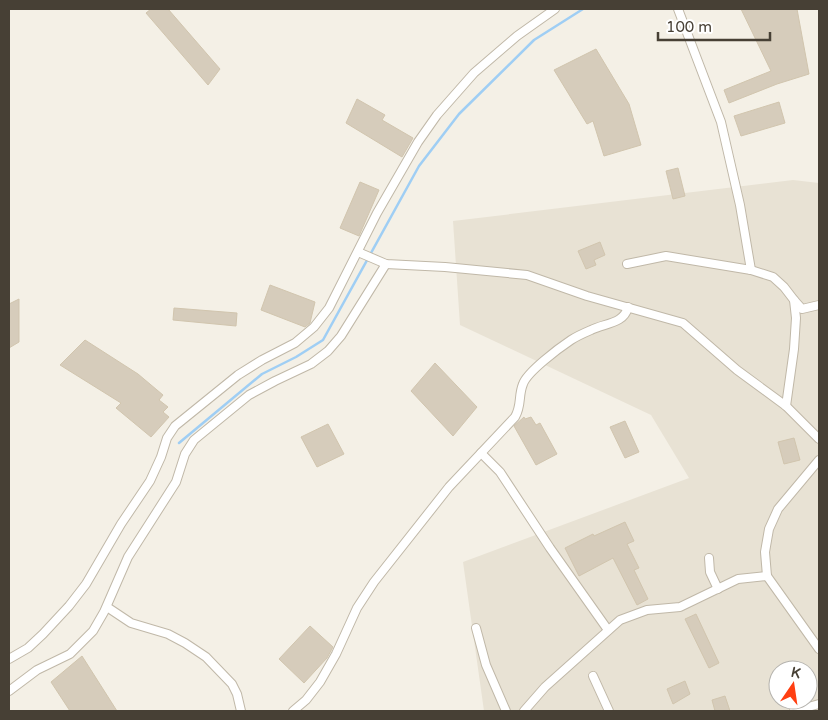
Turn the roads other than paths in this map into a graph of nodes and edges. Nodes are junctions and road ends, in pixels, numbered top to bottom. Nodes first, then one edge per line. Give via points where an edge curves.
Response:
1 (555, 9) edge
2 (678, 9) edge
3 (361, 253) junction
4 (382, 263) junction
5 (627, 264) dead end
6 (751, 270) junction
7 (794, 300) junction
8 (819, 306) edge
9 (628, 307) junction
10 (786, 406) junction
11 (819, 440) edge
12 (481, 453) junction
13 (819, 460) edge
14 (709, 558) dead end
15 (767, 576) junction
16 (718, 589) junction
17 (107, 607) junction
18 (476, 628) dead end
19 (608, 630) junction
20 (819, 650) edge
21 (9, 659) edge
22 (593, 676) dead end
23 (9, 691) edge
24 (819, 704) edge
25 (241, 711) edge
26 (293, 711) edge
27 (506, 711) edge
28 (524, 711) edge
29 (609, 711) edge
30 (794, 711) edge

1 - 3 street via 488,60 447,102 418,142 377,213
2 - 6 street via 722,122
3 - 4 street
3 - 21 street via 314,328 295,343 238,375 175,426 150,481 86,584 43,634
4 - 9 street via 527,275
4 - 17 street via 341,336 328,351 310,364 249,395 194,440 185,454 176,482 128,557
5 - 6 street via 666,256
6 - 7 street via 773,277
7 - 8 street via 802,309
7 - 10 street via 794,349
9 - 10 street via 683,323 737,370
9 - 12 street via 619,320 571,340 526,377 515,417
10 - 11 street
12 - 19 street via 500,472
12 - 26 street via 449,487 374,582 357,608 320,682
13 - 15 street via 778,509 769,529 765,552
14 - 16 street via 710,572
15 - 16 street via 738,579
15 - 20 street
16 - 19 street via 680,607 633,614
17 - 23 street via 93,631 70,654 37,670
17 - 25 street via 131,623 186,643 206,658 232,684
18 - 27 street via 486,665
19 - 28 street via 545,687
22 - 29 street
24 - 30 street

